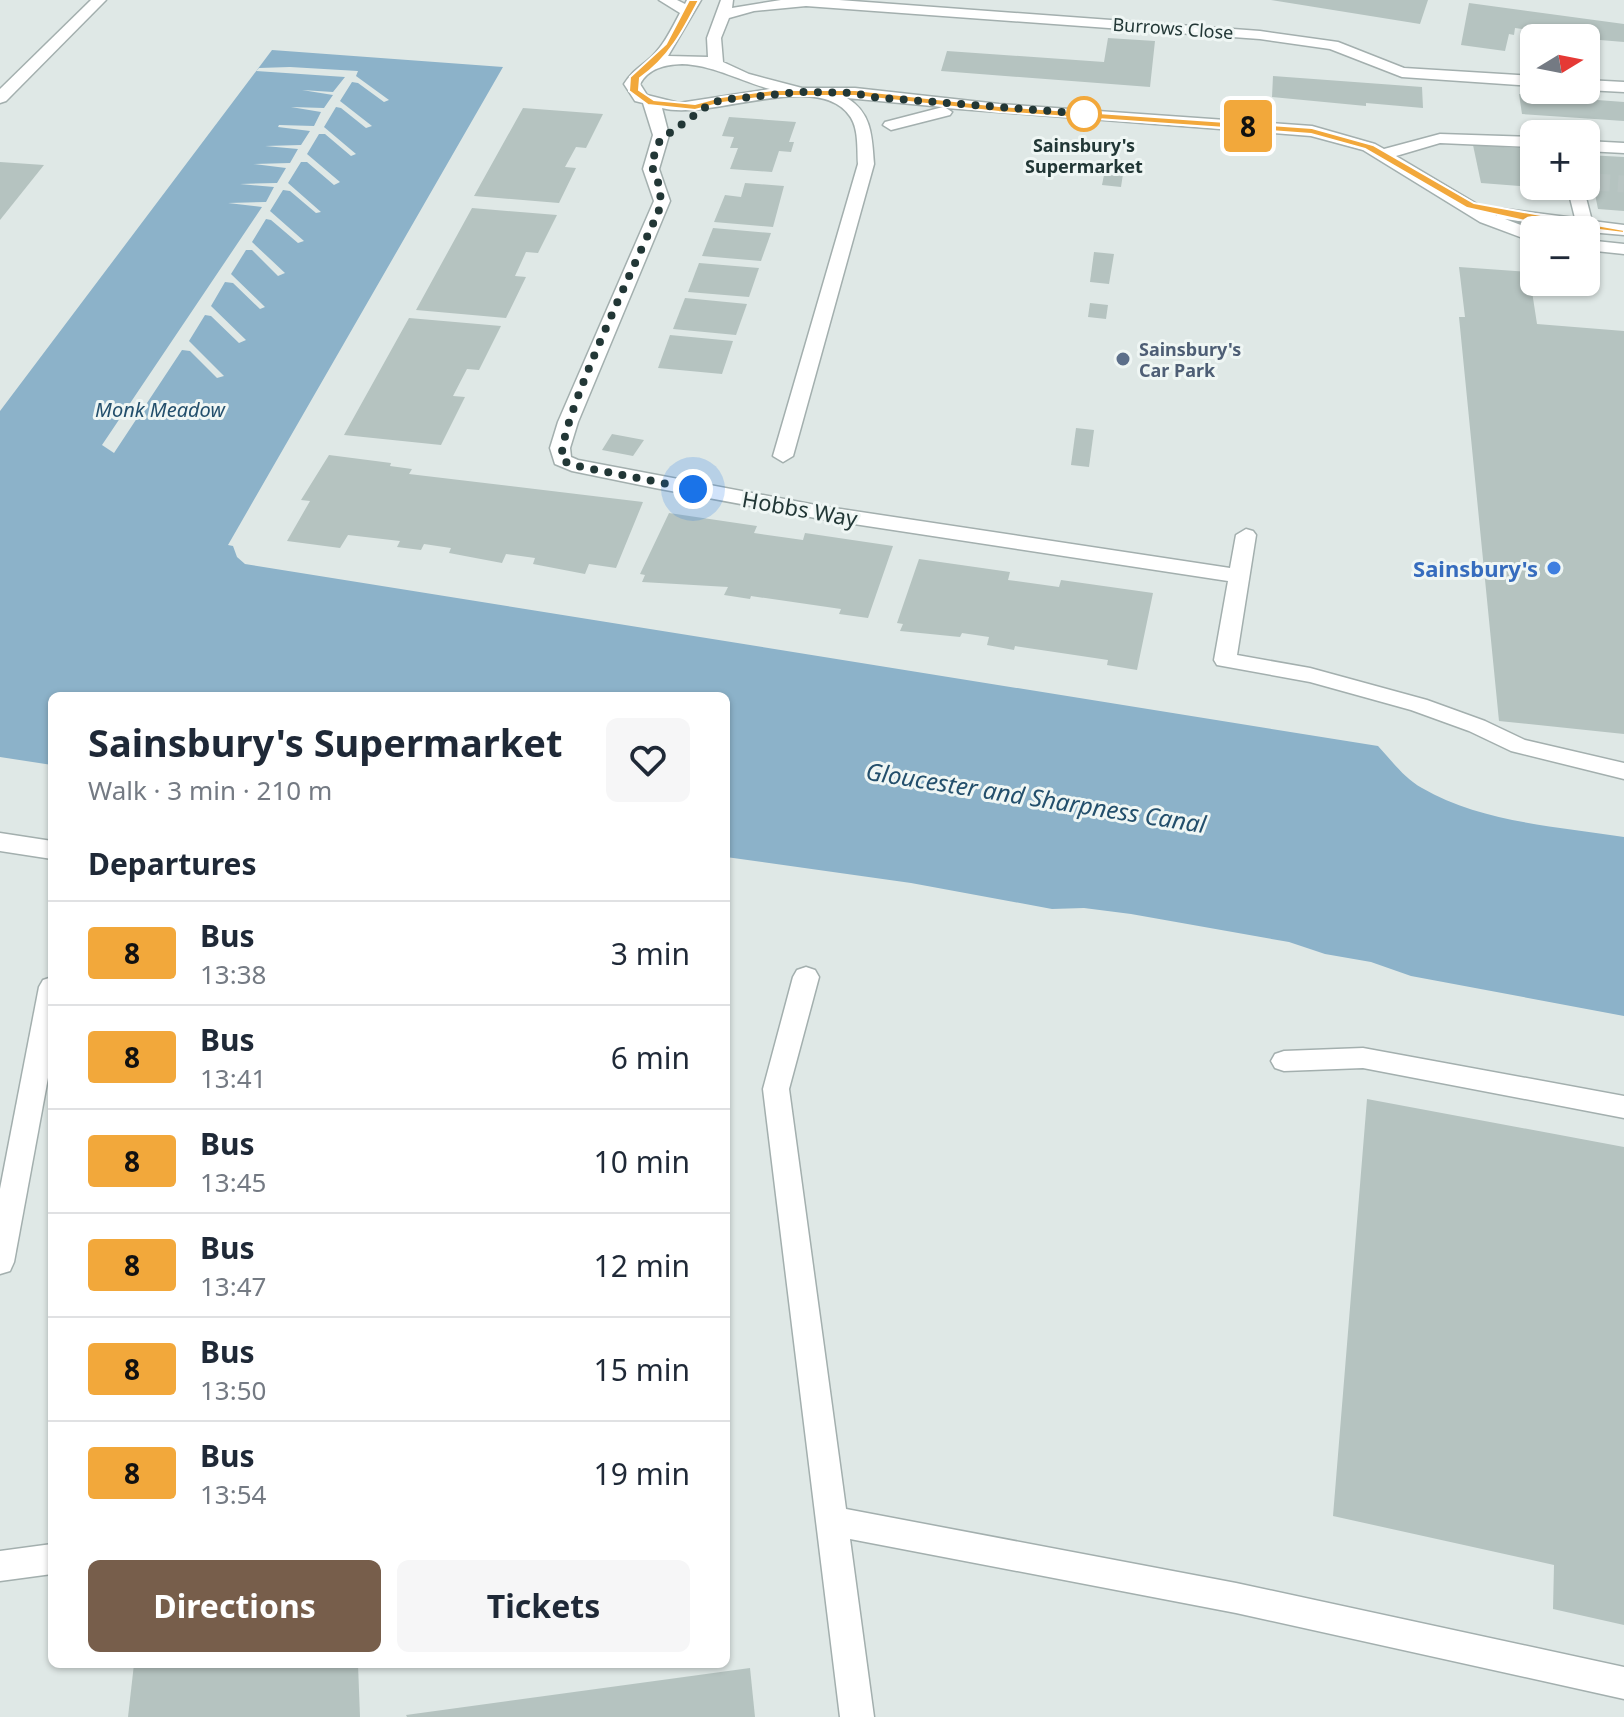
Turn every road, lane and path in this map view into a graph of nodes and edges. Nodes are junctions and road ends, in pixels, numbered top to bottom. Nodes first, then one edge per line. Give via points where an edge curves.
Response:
1 (99, 0) edge
2 (666, 0) edge
3 (802, 1) edge
4 (691, 6) edge
5 (725, 7) edge
6 (716, 64) junction
7 (651, 66) junction
8 (731, 73) junction
9 (1520, 80) edge
10 (1600, 86) edge
11 (1624, 87) edge
12 (798, 92) junction
13 (824, 94) junction
14 (871, 97) junction
15 (0, 98) edge
16 (715, 102) junction
17 (651, 103) junction
18 (999, 109) junction
19 (885, 138) junction
20 (660, 140) junction
21 (1520, 141) edge
22 (1600, 147) edge
23 (1624, 148) edge
24 (1385, 155) junction
25 (866, 164) junction
26 (1470, 206) junction
27 (1520, 216) edge
28 (1600, 227) edge
29 (1624, 230) edge
30 (1520, 231) edge
31 (1600, 246) edge
32 (1624, 249) edge
33 (783, 456) dead end
34 (1246, 535) dead end
35 (1239, 576) junction
36 (1624, 771) edge
37 (0, 842) edge
38 (48, 849) edge
39 (806, 977) dead end
40 (48, 1008) edge
41 (1284, 1061) dead end
42 (1624, 1107) edge
43 (0, 1262) edge
44 (832, 1521) junction
45 (48, 1560) edge
46 (0, 1566) edge
47 (1624, 1683) edge
48 (857, 1717) edge

1 - 15 street
2 - 4 street
3 - 5 street, Burrows Close
3 - 9 street, Burrows Close via 1260,35 1333,45 1402,72
4 - 7 street via 670,45
5 - 6 street via 714,38
6 - 7 street via 683,60
6 - 8 street
7 - 17 street, Hobbs Way via 632,84
8 - 12 street
8 - 16 street via 735,87
10 - 11 street
12 - 13 street
12 - 16 street
13 - 14 street
13 - 25 street via 844,101 860,115
14 - 18 street
14 - 19 street via 888,113
16 - 17 street via 679,108
16 - 20 street
17 - 20 street, Hobbs Way
18 - 19 street via 922,115
18 - 24 street via 1312,131
19 - 25 street
20 - 35 street, Hobbs Way via 651,164 662,201 568,422 562,460 647,481 892,525
21 - 24 street via 1422,139
22 - 23 street
24 - 26 street
25 - 33 street
26 - 27 street
26 - 30 street
28 - 29 street
31 - 32 street
34 - 35 street
35 - 36 street via 1225,660 1310,675 1419,705 1519,746
37 - 38 street
39 - 44 street via 776,1089
40 - 43 street
41 - 42 street via 1363,1058
44 - 47 street via 1236,1598
44 - 48 street
45 - 46 street

